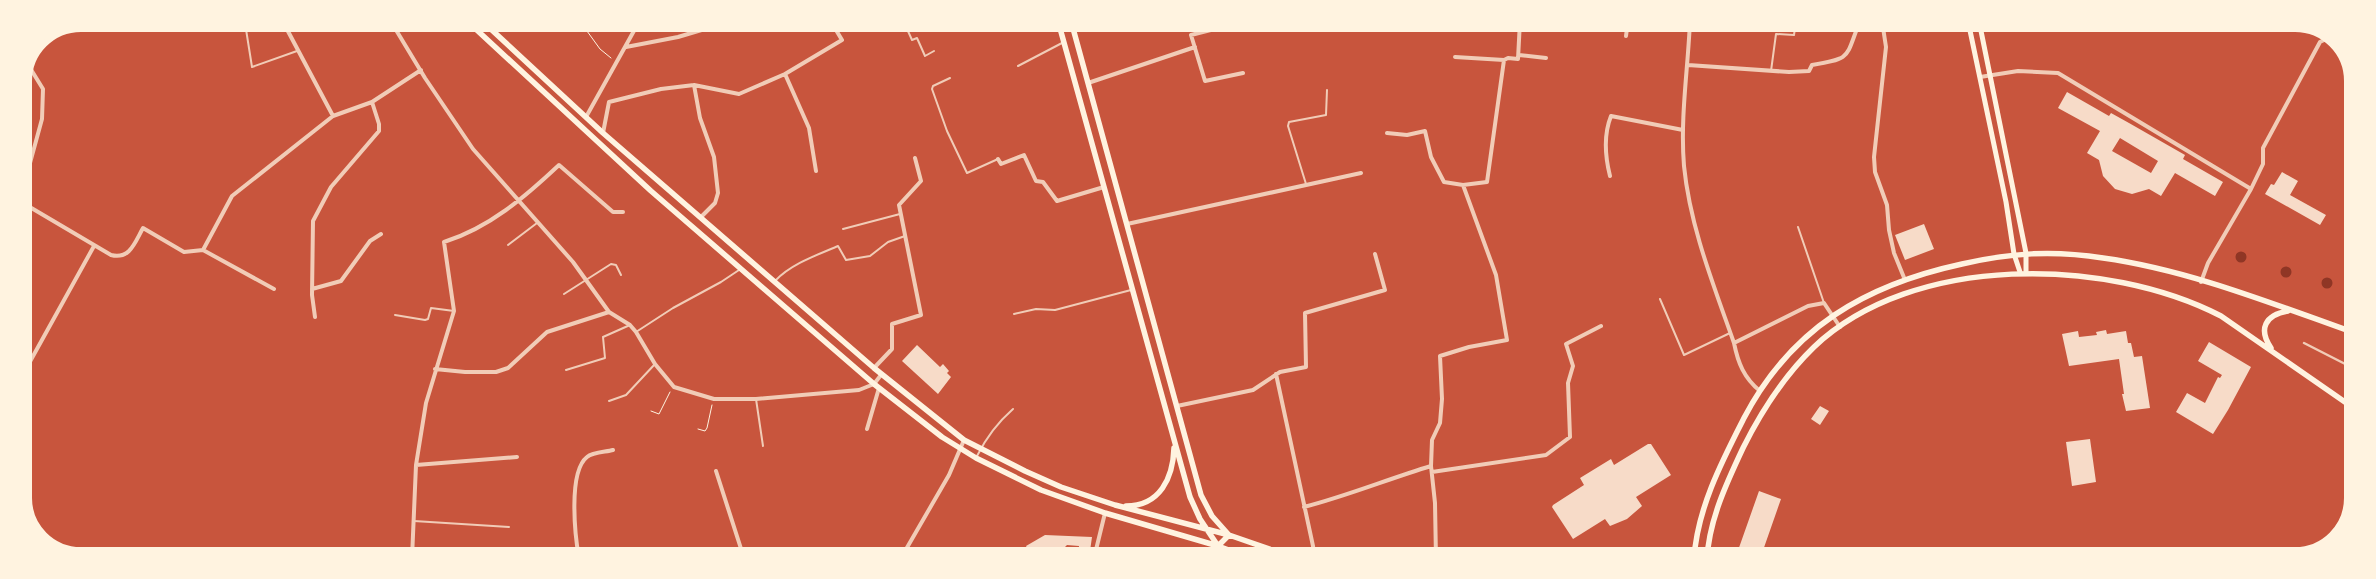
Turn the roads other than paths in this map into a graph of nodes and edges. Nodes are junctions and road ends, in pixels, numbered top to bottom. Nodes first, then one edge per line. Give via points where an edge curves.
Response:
1 (246, 29) edge
2 (287, 29) edge
3 (396, 29) edge
4 (476, 29) edge
5 (491, 29) edge
6 (635, 29) edge
7 (705, 29) edge
8 (835, 29) edge
9 (907, 29) edge
10 (1060, 29) edge
11 (1073, 29) edge
12 (1215, 29) edge
13 (1520, 29) edge
14 (1627, 29) edge
15 (1690, 29) edge
16 (1795, 29) edge
17 (1857, 29) edge
18 (1883, 29) edge
19 (1970, 29) edge
20 (1981, 29) edge
21 (1626, 36) dead end
22 (2326, 39) edge
23 (1064, 42) junction
24 (626, 47) junction
25 (1194, 47) junction
26 (299, 50) junction
27 (934, 51) dead end
28 (1518, 55) junction
29 (1455, 57) dead end
30 (1546, 58) dead end
31 (1504, 60) junction
32 (1688, 65) junction
33 (1018, 66) dead end
34 (31, 68) edge
35 (421, 70) junction
36 (1772, 71) junction
37 (1243, 73) dead end
38 (785, 74) junction
39 (1990, 76) junction
40 (1980, 77) junction
41 (950, 78) dead end
42 (1088, 82) junction
43 (694, 85) junction
44 (1327, 90) dead end
45 (372, 102) junction
46 (333, 116) junction
47 (586, 117) junction
48 (1683, 130) junction
49 (603, 133) junction
50 (1387, 133) dead end
51 (915, 158) dead end
52 (998, 159) joint
53 (29, 167) edge
54 (816, 171) dead end
55 (1361, 173) dead end
56 (1610, 176) dead end
57 (1463, 185) junction
58 (1306, 186) junction
59 (1104, 187) junction
60 (2251, 189) junction
61 (518, 202) junction
62 (29, 207) edge
63 (623, 212) dead end
64 (900, 214) junction
65 (701, 217) junction
66 (537, 222) junction
67 (1127, 224) junction
68 (1798, 228) dead end
69 (843, 229) dead end
70 (381, 234) dead end
71 (905, 236) junction
72 (508, 245) dead end
73 (94, 246) junction
74 (202, 250) junction
75 (2026, 253) junction
76 (1375, 254) dead end
77 (2014, 254) junction
78 (741, 268) junction
79 (2023, 272) junction
80 (621, 275) dead end
81 (587, 279) junction
82 (1905, 280) junction
83 (774, 282) junction
84 (2201, 282) junction
85 (274, 289) dead end
86 (312, 289) junction
87 (1134, 289) junction
88 (564, 294) dead end
89 (1660, 299) dead end
90 (1824, 303) junction
91 (2290, 310) junction
92 (454, 312) junction
93 (609, 312) junction
94 (1014, 314) dead end
95 (395, 315) dead end
96 (1832, 316) junction
97 (315, 317) dead end
98 (630, 325) junction
99 (1601, 326) dead end
100 (1840, 327) junction
101 (2347, 330) edge
102 (636, 332) junction
103 (1730, 333) junction
104 (1734, 343) junction
105 (2304, 343) dead end
106 (2274, 352) junction
107 (29, 362) edge
108 (655, 364) junction
109 (2347, 365) edge
110 (874, 368) junction
111 (435, 369) junction
112 (566, 370) dead end
113 (1276, 374) junction
114 (881, 375) junction
115 (877, 386) junction
116 (1760, 391) junction
117 (756, 399) junction
118 (610, 401) dead end
119 (2347, 403) edge
120 (1177, 406) junction
121 (1013, 410) dead end
122 (867, 429) dead end
123 (964, 440) junction
124 (1174, 441) junction
125 (763, 446) dead end
126 (959, 449) junction
127 (980, 449) junction
128 (613, 450) dead end
129 (517, 457) dead end
130 (976, 458) junction
131 (416, 466) junction
132 (1431, 466) junction
133 (716, 471) dead end
134 (1432, 472) junction
135 (1114, 505) junction
136 (1304, 507) junction
137 (1105, 513) junction
138 (414, 521) junction
139 (509, 527) dead end
140 (1207, 529) junction
141 (1229, 535) junction
142 (1218, 546) junction
143 (412, 550) edge
144 (578, 550) edge
145 (741, 550) edge
146 (906, 550) edge
147 (1096, 550) edge
148 (1229, 550) edge
149 (1272, 550) edge
150 (1314, 550) edge
151 (1436, 550) edge
152 (1695, 550) edge
153 (1708, 550) edge

1 - 26 lane via 252,67
2 - 26 street
3 - 35 street
4 - 78 main road via 651,191
5 - 47 main road
6 - 24 street
7 - 24 street
8 - 38 street via 842,40
9 - 27 lane via 912,40 917,38 925,56
10 - 23 main road
11 - 42 main road
12 - 25 street via 1191,35
13 - 28 street
14 - 21 street
15 - 32 street
16 - 36 lane via 1794,35 1776,34
17 - 36 street via 1846,56 1839,60 1812,65 1809,72
18 - 82 street via 1886,47 1875,172 1887,205 1894,253
19 - 40 main road
20 - 39 main road
22 - 60 street via 2320,42 2263,148 2263,164
23 - 33 lane
23 - 59 main road
24 - 47 street
25 - 37 street via 1205,81
25 - 42 street
26 - 46 street
28 - 30 street
28 - 31 street via 1518,59
29 - 31 street
31 - 57 street via 1487,182
32 - 36 street
32 - 48 street
34 - 53 street via 43,90 42,119
35 - 45 street
35 - 61 street via 473,148
38 - 43 street via 740,94
38 - 54 street via 809,128
39 - 40 street
39 - 60 street via 2018,72 2058,73
39 - 75 main road
40 - 77 main road
41 - 52 lane via 932,89 967,173
42 - 67 main road
43 - 49 street via 661,89 609,102
43 - 65 street via 700,118 714,157 718,193 715,203
44 - 58 lane via 1326,115 1290,122 1288,126
45 - 46 street
45 - 86 street via 379,131 331,187 313,221
46 - 74 street via 232,196
47 - 49 main road
48 - 56 street via 1611,116 1606,127 1605,154
48 - 103 street via 1684,167 1694,221
49 - 65 main road
50 - 57 street via 1407,135 1425,131 1431,157 1444,182
51 - 64 street via 921,181 899,205
52 - 59 street via 1001,164 1024,155 1036,181 1043,182 1057,201
55 - 58 street
57 - 132 street via 1496,275 1507,340 1440,356 1442,400 1440,423 1432,440
58 - 67 street
59 - 87 main road
60 - 84 street via 2208,263
61 - 63 street via 559,165 613,212
61 - 66 street
61 - 92 street via 460,237 444,242
62 - 73 street
64 - 69 lane
64 - 71 street
65 - 83 main road
66 - 72 lane
66 - 81 street
67 - 120 main road
68 - 90 lane
70 - 86 street via 370,241 341,281
71 - 83 lane via 888,242 870,256 846,260 838,246 788,270
71 - 110 street via 922,315 892,324 892,349
73 - 74 street via 114,256 122,256 132,249 143,228 184,252
73 - 107 street
74 - 85 street
75 - 77 main road
75 - 79 main road
75 - 84 main road via 2102,257 2144,265
76 - 113 street via 1385,290 1305,313 1307,365
77 - 79 main road
77 - 82 main road
78 - 102 lane
78 - 115 main road
79 - 100 main road via 1978,276 1932,286 1888,301
79 - 106 main road via 2100,278 2162,291 2222,316
80 - 81 lane via 616,265 611,264
81 - 88 lane
81 - 93 street
82 - 96 main road via 1862,297
83 - 110 main road
84 - 91 main road
86 - 97 street
87 - 94 lane via 1055,310 1036,309
87 - 124 main road
89 - 103 lane via 1684,355
90 - 96 street
90 - 104 street via 1808,306
91 - 101 main road
91 - 106 main road via 2275,315 2265,326 2264,337
92 - 95 lane via 431,308 425,320
92 - 111 street
93 - 98 street
93 - 111 street via 547,332 508,368 496,372
96 - 100 street
96 - 116 main road via 1796,346
98 - 102 street
98 - 112 lane via 603,337 605,358
99 - 134 street via 1566,344 1572,366 1568,383 1570,437 1546,455
100 - 153 main road via 1796,366 1763,411 1724,492
102 - 108 street
103 - 104 street
104 - 116 street via 1737,362 1749,382
105 - 109 street
106 - 119 main road
108 - 117 street via 674,387 714,399
108 - 118 lane via 626,396
110 - 114 main road
111 - 131 street
113 - 120 street via 1253,390
113 - 136 street
114 - 115 street
114 - 123 main road
115 - 117 street
115 - 122 street
115 - 126 main road
116 - 152 main road via 1716,475 1697,532
117 - 125 lane
120 - 141 main road via 1201,495 1212,516
121 - 127 lane via 994,432 986,436
123 - 126 street
123 - 127 main road
124 - 135 main road via 1170,474 1159,494 1141,504
124 - 140 main road via 1190,497
126 - 130 main road
126 - 146 street via 949,475
127 - 130 lane
127 - 135 main road via 1061,486
128 - 144 street via 590,455 581,464 575,519
129 - 131 street
130 - 137 main road via 1020,481
131 - 138 street
132 - 134 street
132 - 136 street
133 - 145 street
134 - 151 street
135 - 140 main road
136 - 150 street
137 - 142 main road
137 - 147 street
138 - 139 lane
138 - 143 street
140 - 141 main road
140 - 142 main road
141 - 142 main road
141 - 149 main road
142 - 148 main road

